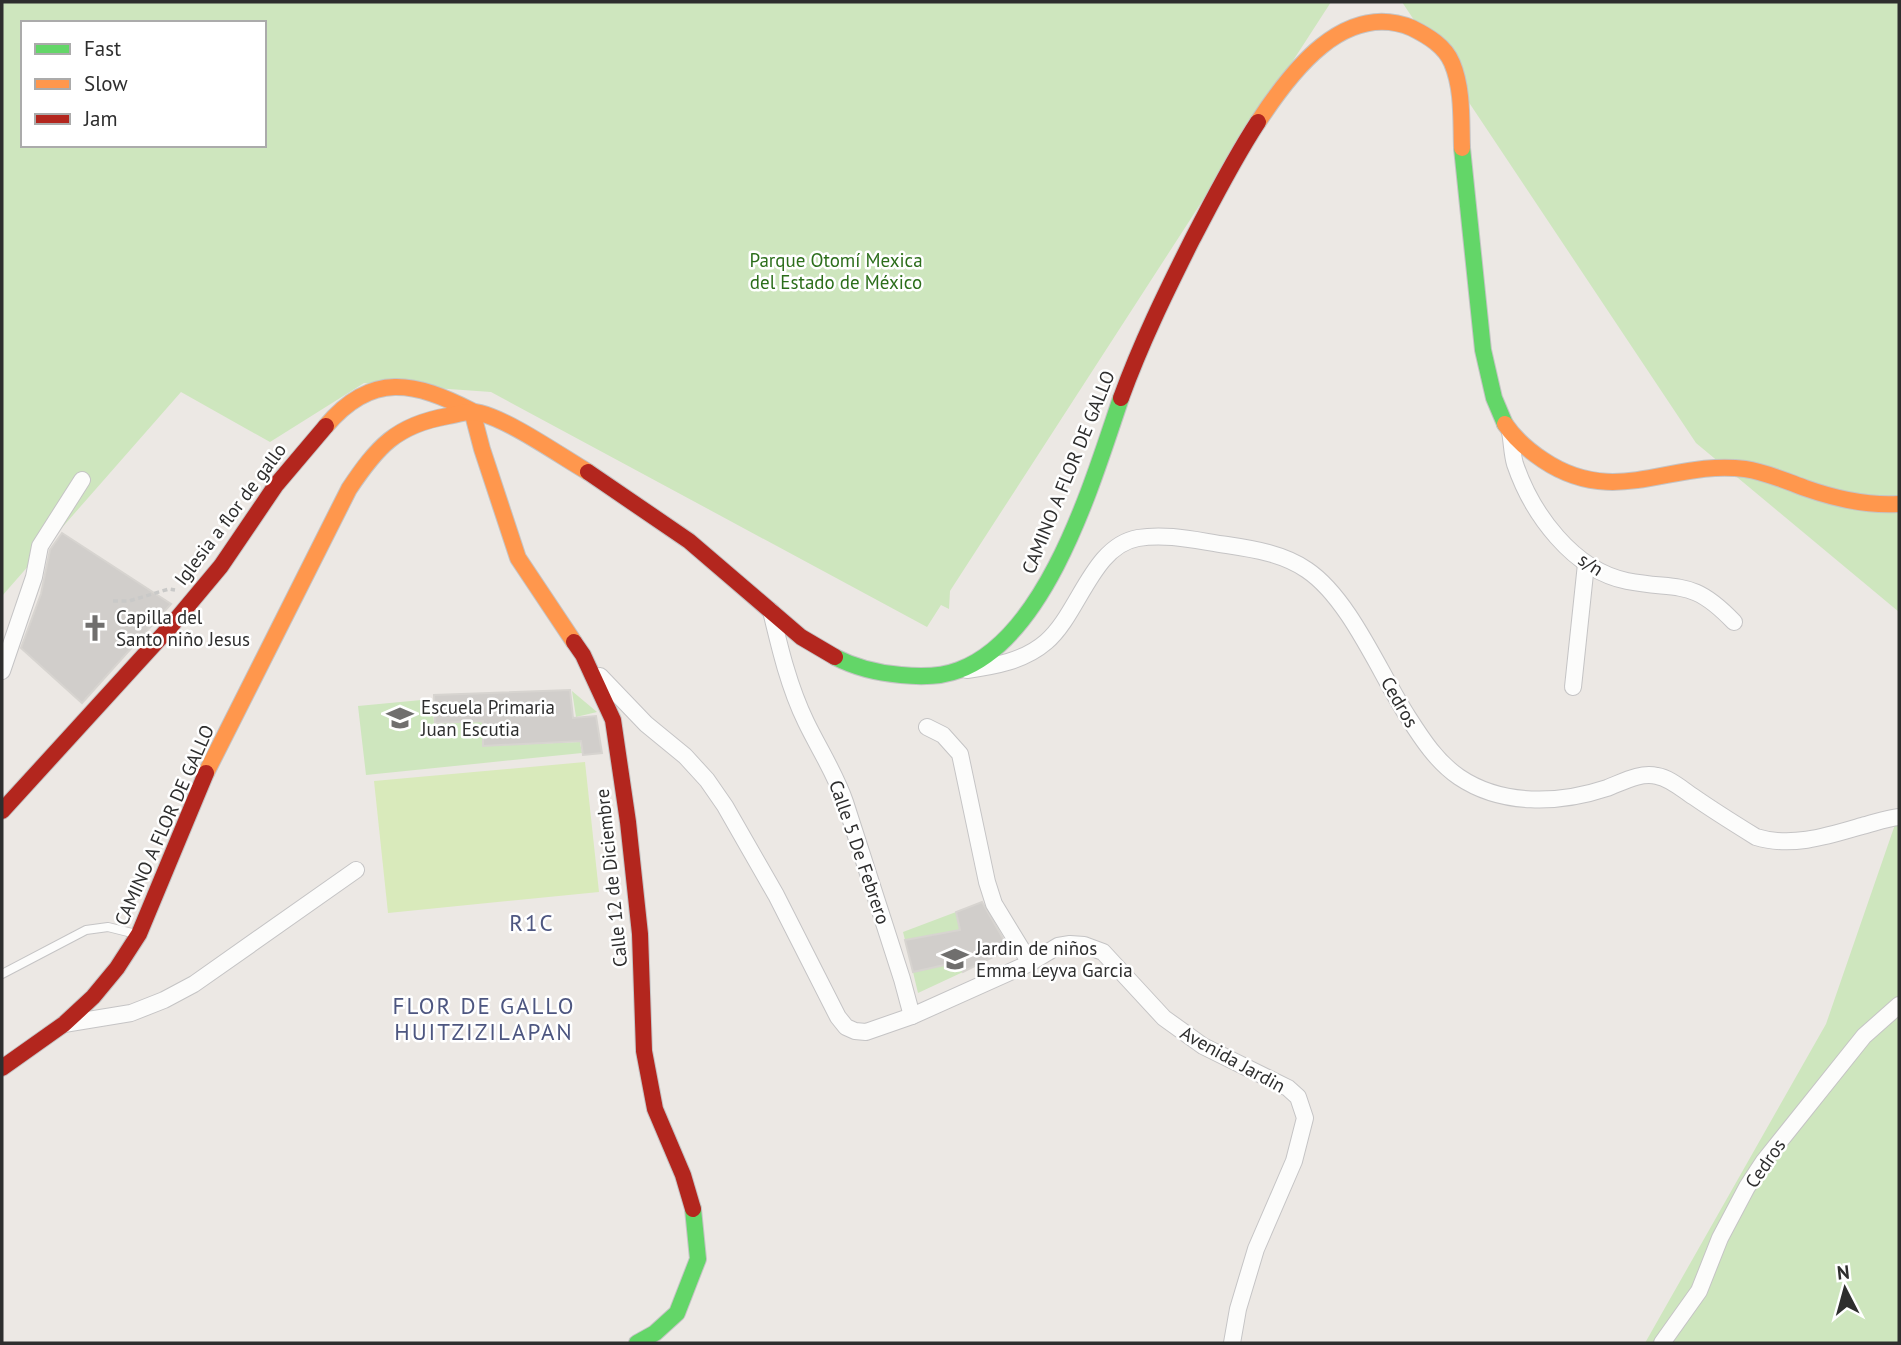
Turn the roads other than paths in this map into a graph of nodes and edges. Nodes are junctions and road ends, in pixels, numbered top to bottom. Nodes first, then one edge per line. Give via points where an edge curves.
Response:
1 (472, 411) junction
2 (1510, 432) junction
3 (82, 480) dead end
4 (1899, 504) edge
5 (1587, 564) junction
6 (771, 611) junction
7 (1734, 622) dead end
8 (583, 655) junction
9 (965, 670) junction
10 (2, 671) edge
11 (1573, 687) dead end
12 (927, 727) dead end
13 (2, 811) edge
14 (1899, 817) edge
15 (356, 870) dead end
16 (139, 934) junction
17 (1030, 963) junction
18 (2, 974) edge
19 (1899, 1005) edge
20 (912, 1016) junction
21 (64, 1024) junction
22 (2, 1068) edge
23 (638, 1343) edge
24 (1233, 1343) edge
25 (1662, 1343) edge

1 - 6 street via 564,457 644,510
1 - 8 street, Calle 12 de Diciembre via 518,558
1 - 13 street, Iglesia a flor de gallo via 439,394 402,385 350,402 275,485 221,566 170,627
1 - 16 street, CAMINO A FLOR DE GALLO via 431,417 393,435 374,451 349,489 201,784
2 - 4 street via 1565,473 1592,481 1641,482 1737,468 1762,471 1842,501 1868,506
2 - 5 street, s/n via 1515,463 1538,508 1566,546
2 - 9 street, CAMINO A FLOR DE GALLO via 1492,389 1481,341 1453,66 1444,48 1423,34 1391,19 1359,21 1322,46 1285,81 1238,153 1137,357 1060,558 1034,608
3 - 10 street via 40,546
5 - 7 street, s/n via 1627,581 1699,592
5 - 11 street
6 - 9 street via 820,650 871,673 922,676
6 - 20 street, Calle 5 De Febrero via 805,720 840,788
8 - 20 street, Avenida Jardin via 614,693 685,756 719,798 846,1027 866,1032
8 - 23 street, Calle 12 de Diciembre via 613,720 640,934 644,1051 655,1109 693,1210 698,1259 677,1313
9 - 14 street, Cedros via 1011,661 1045,643 1064,624 1098,565 1122,544 1136,538 1191,539 1256,550 1307,569 1353,624 1434,754 1458,776 1490,793 1551,798 1658,776 1756,837 1778,842 1834,835
12 - 17 street via 943,735 960,754 994,904
15 - 21 street via 174,995 131,1013
16 - 18 lane via 108,927 86,930
16 - 21 street, CAMINO A FLOR DE GALLO via 93,997
17 - 20 street, Avenida Jardin
17 - 24 street, Avenida Jardin via 1070,944 1103,952 1164,1018 1203,1046 1298,1097 1305,1118 1294,1161 1256,1249
19 - 25 street, Cedros via 1864,1036 1764,1161 1720,1238 1699,1291
21 - 22 street, CAMINO A FLOR DE GALLO

